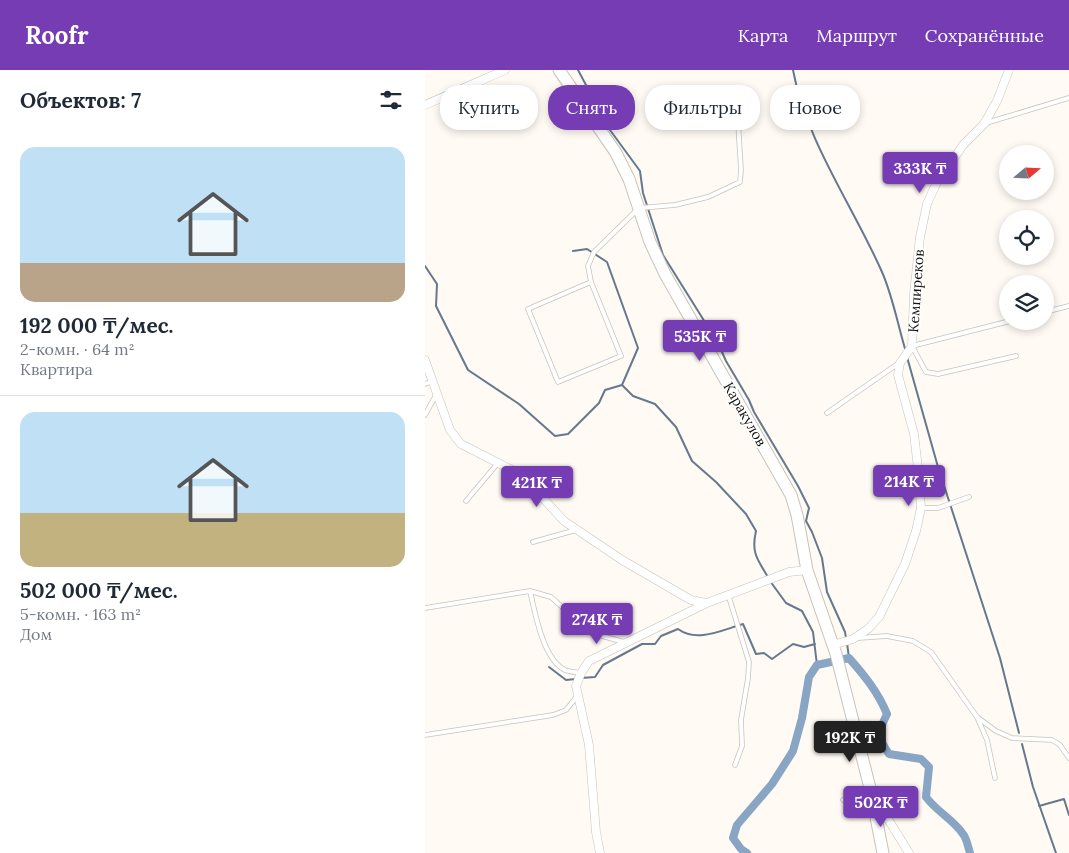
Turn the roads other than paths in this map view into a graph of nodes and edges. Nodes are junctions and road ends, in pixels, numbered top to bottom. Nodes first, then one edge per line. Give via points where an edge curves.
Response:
1 (505, 70) edge
2 (559, 70) edge
3 (1009, 70) edge
4 (1069, 98) edge
5 (425, 105) edge
6 (984, 124) junction
7 (738, 130) edge
8 (639, 208) junction
9 (591, 282) junction
10 (1069, 306) edge
11 (1054, 310) edge
12 (999, 324) edge
13 (911, 347) junction
14 (1016, 356) dead end
15 (425, 360) edge
16 (901, 361) junction
17 (433, 381) junction
18 (425, 384) edge
19 (438, 393) junction
20 (827, 413) dead end
21 (425, 415) edge
22 (498, 463) junction
23 (969, 497) dead end
24 (466, 501) dead end
25 (921, 508) junction
26 (578, 530) junction
27 (533, 542) dead end
28 (807, 570) junction
29 (530, 591) junction
30 (728, 594) junction
31 (707, 603) junction
32 (425, 608) edge
33 (853, 639) junction
34 (627, 643) junction
35 (834, 650) junction
36 (581, 673) junction
37 (578, 695) junction
38 (977, 717) junction
39 (425, 735) edge
40 (1069, 758) edge
41 (735, 765) dead end
42 (995, 778) dead end
43 (871, 792) junction
44 (843, 800) dead end
45 (600, 853) edge
46 (883, 853) edge
47 (909, 853) edge

1 - 5 street
2 - 8 main road, Каракулов via 616,153
3 - 6 street, Кемпиреков via 997,102
4 - 6 lane
6 - 13 street, Кемпиреков via 963,145 936,184 927,204 920,237
7 - 8 lane via 740,182 708,197 675,205
8 - 9 lane via 594,252 588,266
8 - 28 main road, Каракулов via 665,274 791,495
9 - 9 lane via 621,356 557,382 528,309
10 - 11 lane
12 - 13 lane
13 - 14 lane via 926,372 938,374
13 - 16 street, Кемпиреков
15 - 17 street
16 - 20 lane
16 - 25 street via 898,375 914,434
17 - 18 lane
17 - 19 street
19 - 21 lane
19 - 22 street via 451,430 461,444
22 - 24 lane
22 - 26 street via 516,472 564,521
23 - 25 lane via 938,508
25 - 33 street via 905,564 879,618
26 - 27 lane
26 - 31 street via 691,600
28 - 30 street via 789,572
28 - 35 main road, Каракулов
29 - 32 lane
29 - 34 lane via 551,597 591,633
29 - 36 lane via 537,625 553,660 565,670
30 - 31 street
30 - 41 lane via 749,662 741,720 742,746
31 - 34 street
33 - 35 street
33 - 38 lane via 887,636 913,641 931,652
34 - 36 street via 589,661
35 - 43 main road, Каракулов
36 - 37 street via 576,686
37 - 39 lane via 566,710 553,715
37 - 45 street via 589,745
38 - 40 lane via 1012,738 1052,740
38 - 42 lane via 987,740
43 - 44 lane
43 - 46 main road, Каракулов
43 - 47 street

